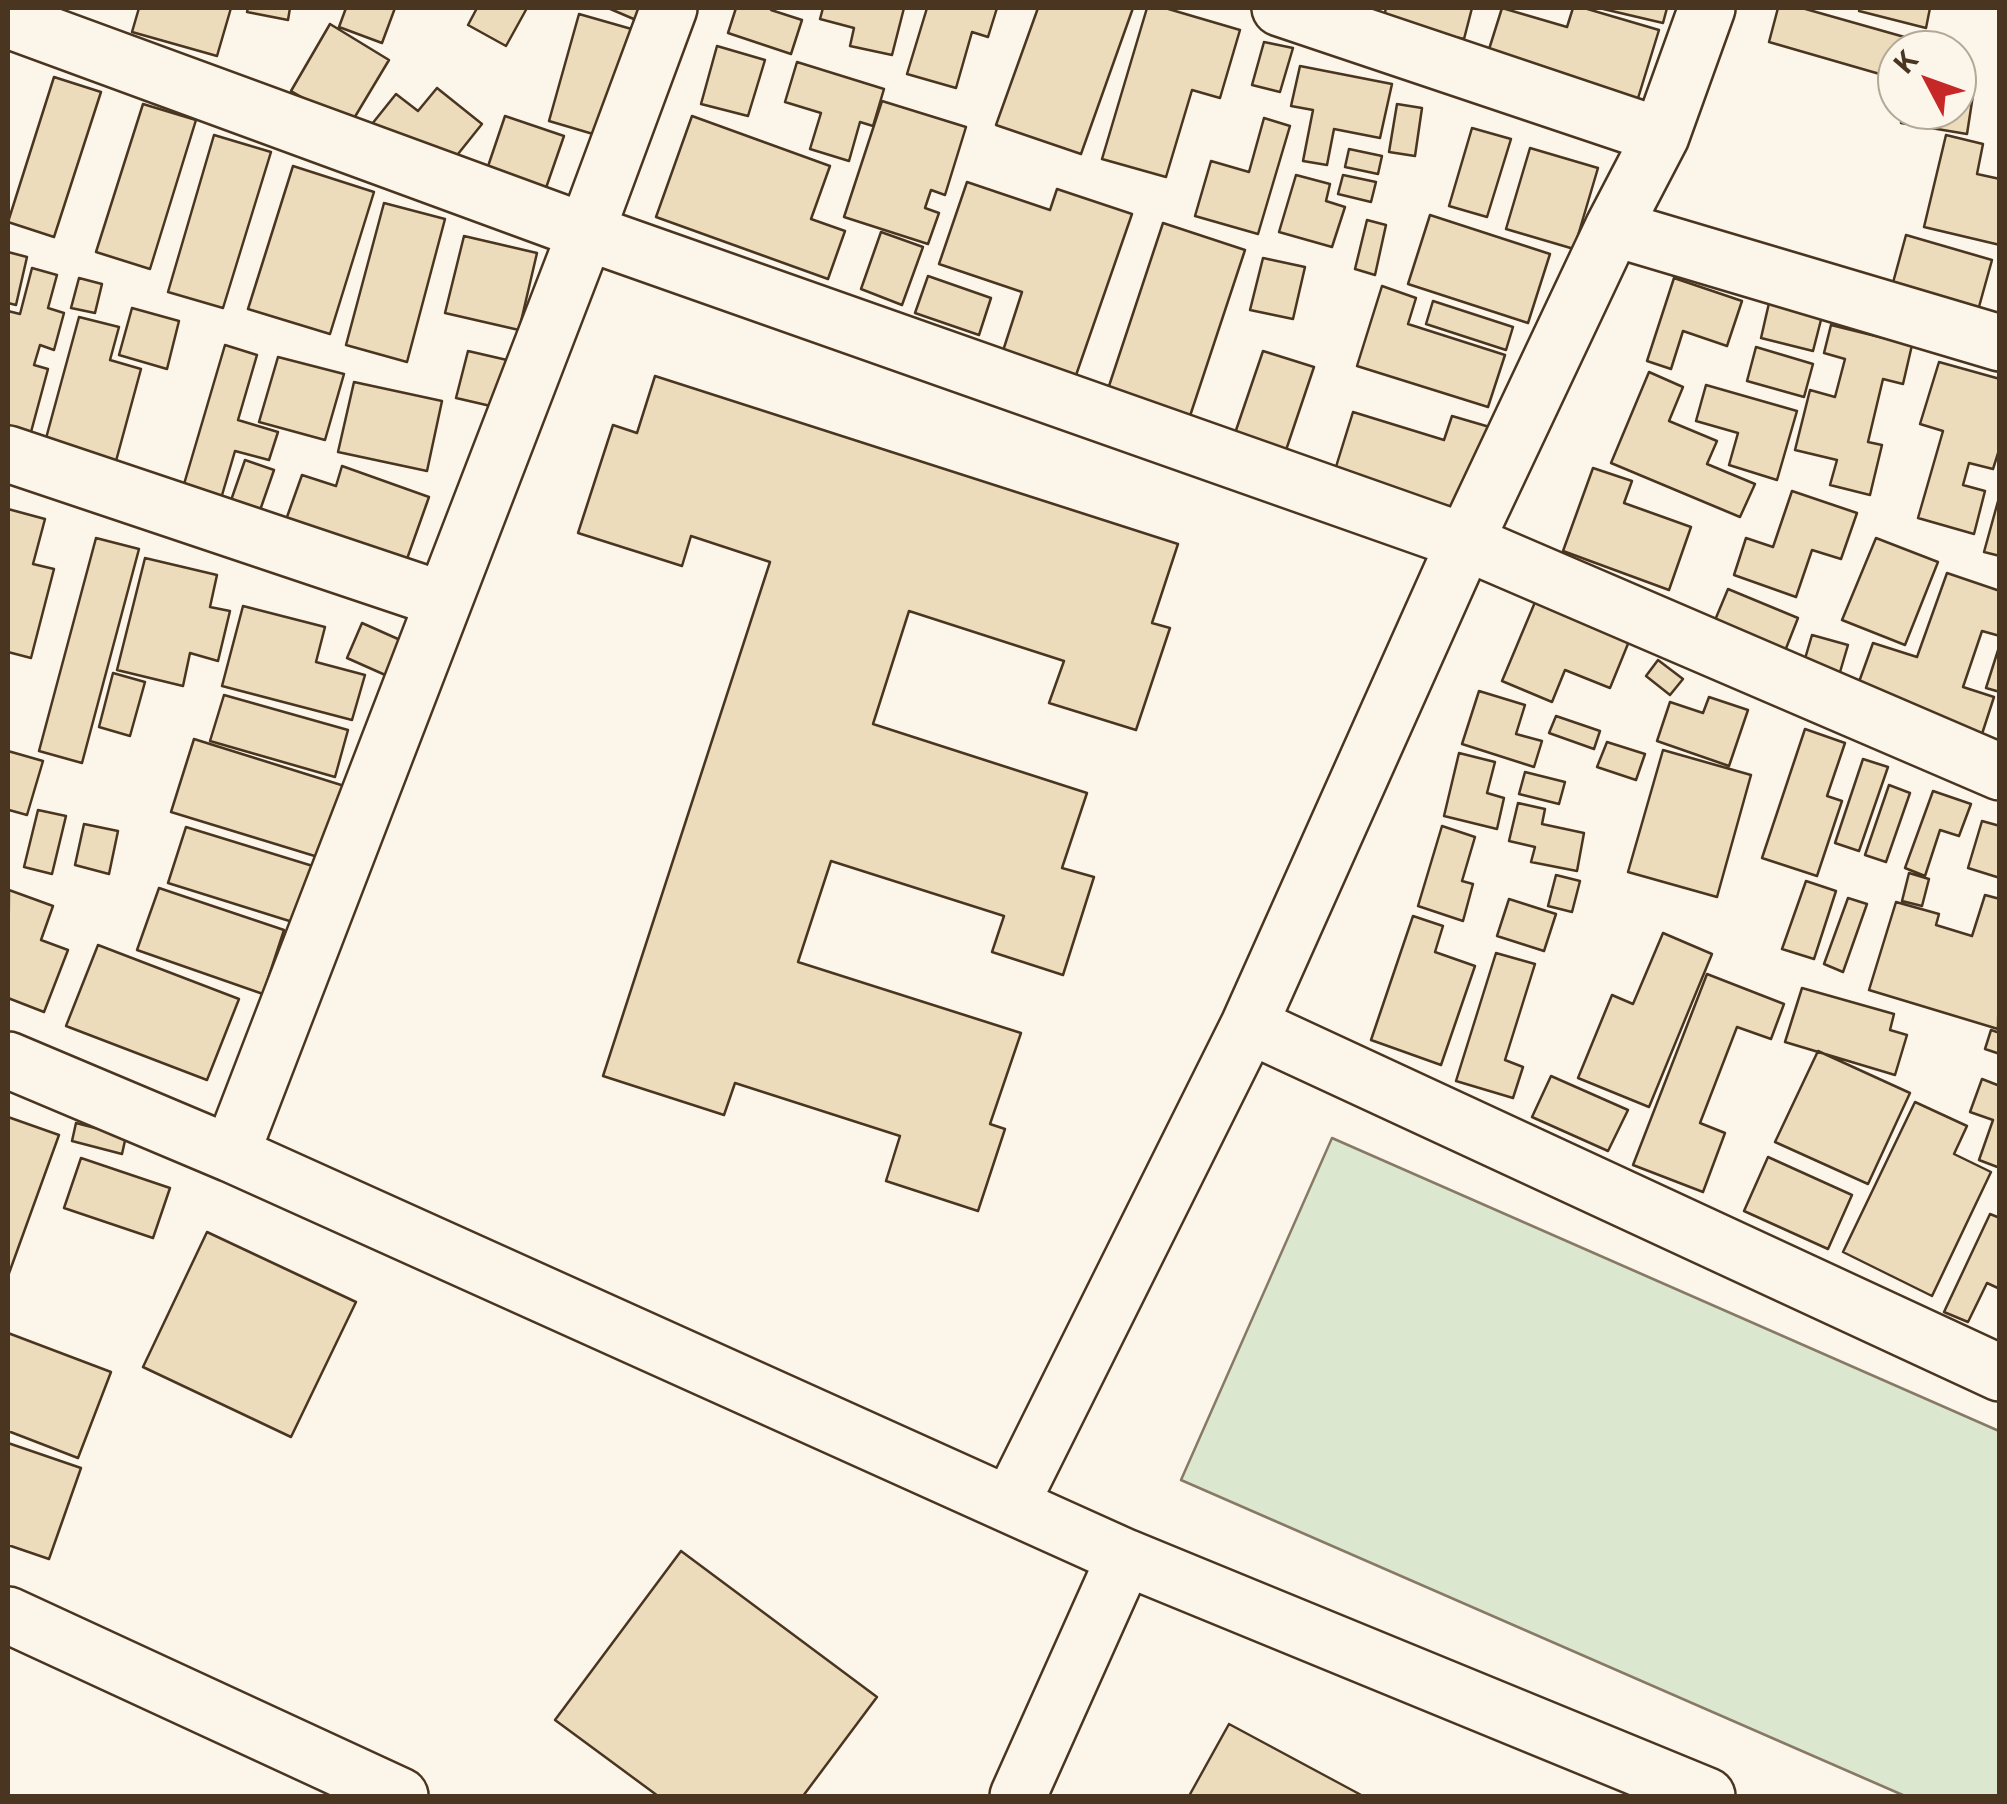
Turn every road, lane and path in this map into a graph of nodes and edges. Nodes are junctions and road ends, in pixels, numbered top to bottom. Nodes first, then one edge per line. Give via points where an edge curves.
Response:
1 (669, 8) edge
2 (1280, 8) edge
3 (1707, 8) edge
4 (8, 20) edge
5 (1661, 136) junction
6 (1613, 228) junction
7 (586, 232) junction
8 (2000, 343) edge
9 (8, 454) edge
10 (1466, 542) junction
11 (443, 600) junction
12 (2000, 772) edge
13 (1249, 1025) junction
14 (8, 1060) edge
15 (231, 1154) junction
16 (2000, 1373) edge
17 (1010, 1505) junction
18 (1125, 1557) junction
19 (8, 1615) edge
20 (400, 1796) edge
21 (1018, 1796) edge
22 (1707, 1796) edge

1 - 7 street
2 - 5 street
3 - 5 street
4 - 7 street
5 - 6 street
6 - 8 street
6 - 10 street
7 - 10 street
7 - 11 street
9 - 11 street
10 - 12 street
10 - 13 street
11 - 15 street
13 - 16 street
13 - 17 street
14 - 15 street
15 - 17 street
17 - 18 street
18 - 21 street
18 - 22 street
19 - 20 street

